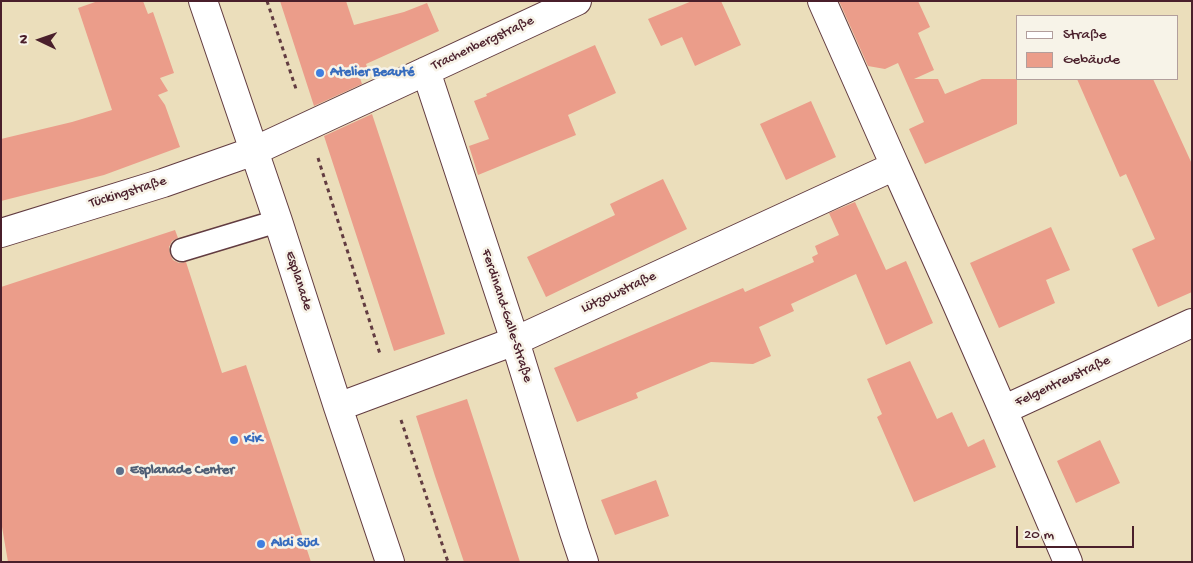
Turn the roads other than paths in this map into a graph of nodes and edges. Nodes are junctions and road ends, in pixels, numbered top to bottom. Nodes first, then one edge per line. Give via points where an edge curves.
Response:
1 (203, 1) edge
2 (578, 1) edge
3 (822, 1) edge
4 (426, 71) junction
5 (254, 151) junction
6 (894, 166) junction
7 (278, 221) junction
8 (1, 232) edge
9 (182, 250) dead end
10 (1192, 323) edge
11 (515, 341) junction
12 (338, 407) junction
13 (1003, 410) junction
14 (390, 562) edge
15 (584, 562) edge
16 (1068, 562) edge

1 - 5 street, Esplanade
2 - 4 street, Trachenbergstraße
3 - 6 street
4 - 5 street, Trachenbergstraße
4 - 11 street, Ferdinand-Galle-Straße
5 - 7 street, Esplanade
5 - 8 street, Tückingstraße via 163,183
6 - 11 street, Lützowstraße
6 - 13 street
7 - 9 lane
7 - 12 street, Esplanade
10 - 13 street, Felgentreustraße
11 - 12 street, Lützowstraße
11 - 15 street, Ferdinand-Galle-Straße
12 - 14 street, Esplanade
13 - 16 street, Felgentreustraße

